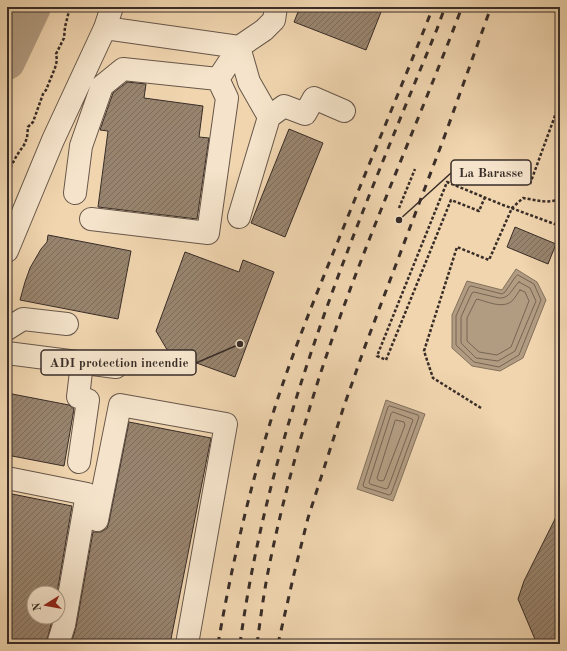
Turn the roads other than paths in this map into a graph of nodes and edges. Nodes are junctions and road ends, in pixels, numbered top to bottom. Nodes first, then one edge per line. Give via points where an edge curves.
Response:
1 (112, 7) edge
2 (276, 7) edge
3 (105, 28) junction
4 (239, 47) junction
5 (218, 79) junction
6 (344, 111) dead end
7 (269, 117) junction
8 (75, 193) dead end
9 (239, 217) dead end
10 (91, 219) dead end
11 (7, 250) edge
12 (66, 324) dead end
13 (7, 329) edge
14 (7, 353) edge
15 (82, 363) junction
16 (116, 367) dead end
17 (79, 462) dead end
18 (7, 478) edge
19 (97, 520) dead end
20 (58, 644) edge
21 (187, 644) edge

1 - 3 street
2 - 4 street via 274,20
3 - 4 street
3 - 11 street via 53,140
4 - 5 street
4 - 7 street via 249,82
5 - 8 street via 123,69 102,86 81,146
5 - 10 street via 227,98 208,233
6 - 7 street via 314,98 305,114 284,106
7 - 9 street
12 - 13 street via 23,319
14 - 15 street
15 - 16 street
15 - 17 street via 78,397 88,400
18 - 20 street via 87,494 64,625
19 - 21 street via 120,405 226,424

